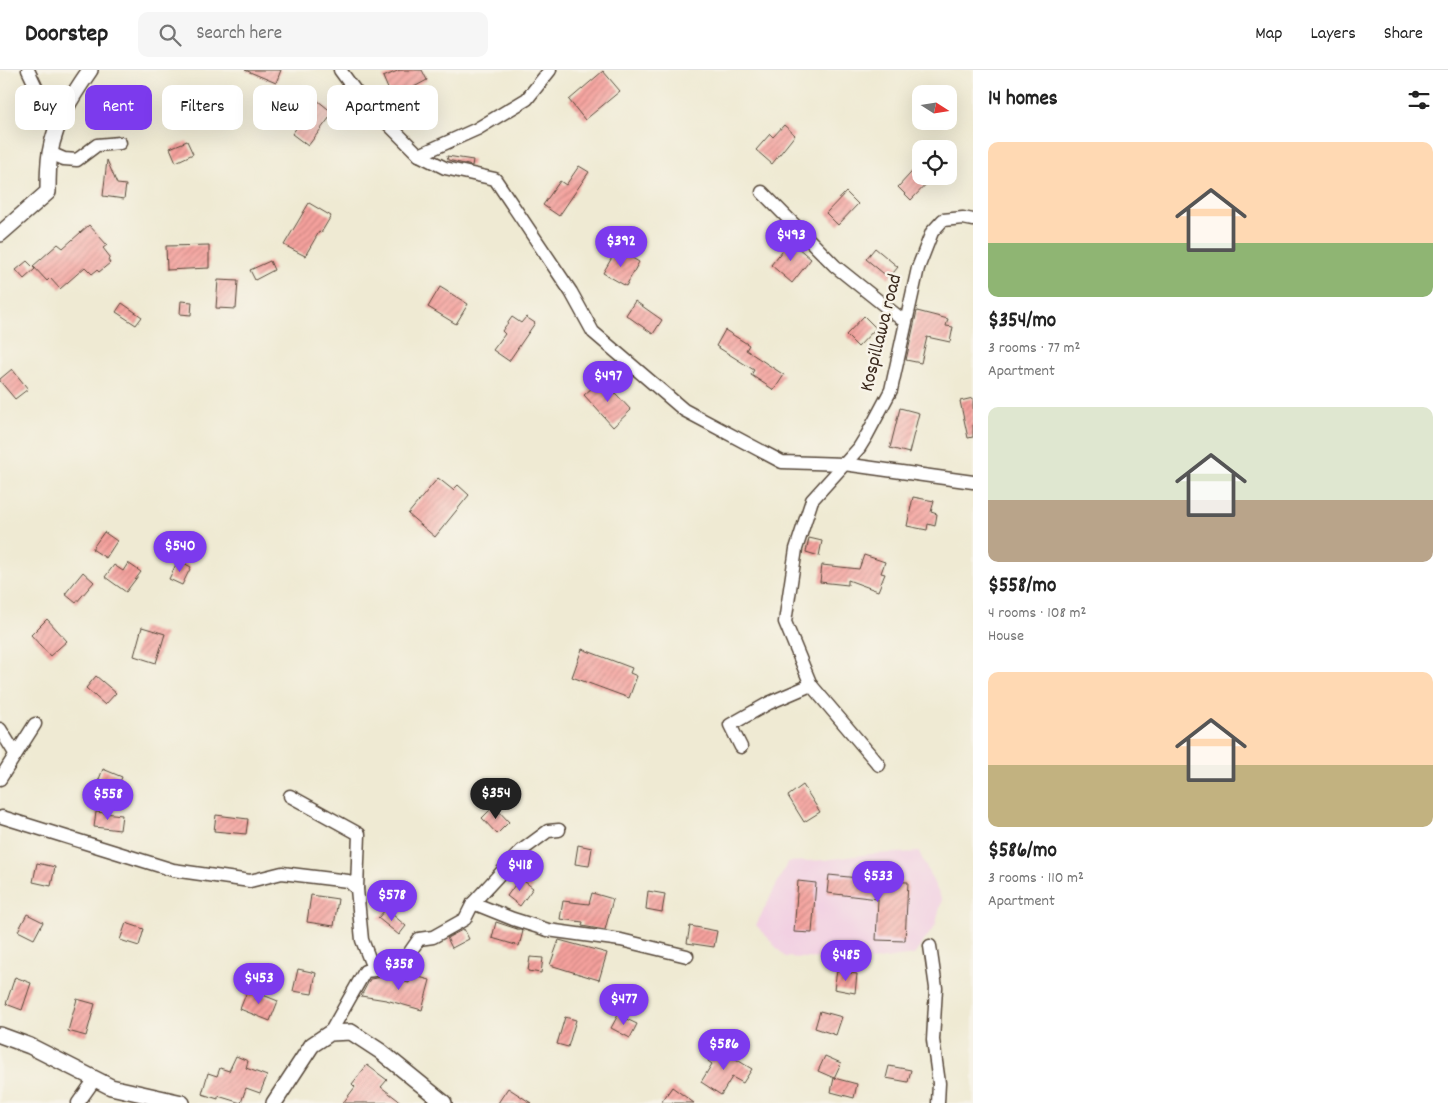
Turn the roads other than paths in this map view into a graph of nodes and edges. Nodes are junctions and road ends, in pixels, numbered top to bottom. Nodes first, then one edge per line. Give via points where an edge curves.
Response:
1 (28, 70) edge
2 (90, 70) edge
3 (340, 70) edge
4 (550, 70) edge
5 (35, 85) edge
6 (75, 92) edge
7 (56, 130) edge
8 (120, 142) dead end
9 (50, 153) junction
10 (419, 156) junction
11 (762, 192) dead end
12 (973, 220) edge
13 (0, 234) edge
14 (905, 322) junction
15 (844, 464) junction
16 (973, 482) edge
17 (811, 685) junction
18 (35, 724) dead end
19 (0, 729) edge
20 (741, 747) dead end
21 (16, 756) junction
22 (879, 764) dead end
23 (0, 779) edge
24 (290, 796) dead end
25 (2, 818) dead end
26 (559, 830) dead end
27 (358, 888) junction
28 (473, 904) junction
29 (930, 946) dead end
30 (686, 956) dead end
31 (386, 969) junction
32 (330, 1033) junction
33 (0, 1035) edge
34 (95, 1079) junction
35 (277, 1102) edge
36 (78, 1103) edge
37 (182, 1103) edge
38 (444, 1103) edge
39 (938, 1103) edge

1 - 5 street
2 - 6 street
3 - 10 street via 356,92
4 - 10 street via 527,99 477,129
7 - 9 street
8 - 9 street via 97,145 77,160
9 - 13 street via 48,192
10 - 15 street via 445,168 495,179 571,292 593,332 684,410 782,462
11 - 14 street via 835,266
12 - 14 street, Kospillawa road via 943,220 932,232 918,268
14 - 15 street, Kospillawa road via 891,390 859,448
15 - 16 street
15 - 17 street, Kospillawa road via 812,500 796,549 785,622
17 - 20 street via 730,724
17 - 22 street, Kospillawa road
18 - 21 street
19 - 21 street
21 - 23 street
24 - 27 street via 359,834
25 - 27 street via 173,870 250,881 282,873 348,881
26 - 28 street via 548,831 521,851
27 - 31 street via 362,940 370,963
28 - 30 street via 548,930 621,940
28 - 31 street via 465,918 433,937 419,939 402,965
29 - 39 street via 936,988 933,1040 939,1082
31 - 32 street via 365,971
32 - 35 street via 312,1045
32 - 38 street via 351,1032
33 - 34 street via 30,1046
34 - 36 street
34 - 37 street via 111,1087

